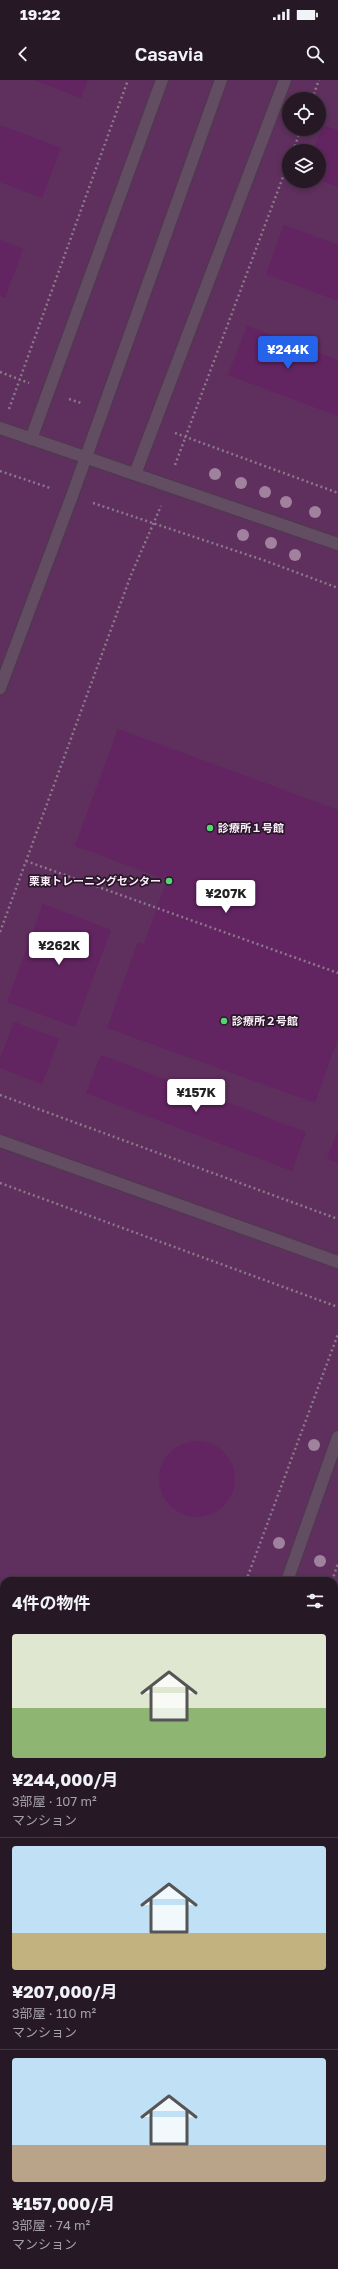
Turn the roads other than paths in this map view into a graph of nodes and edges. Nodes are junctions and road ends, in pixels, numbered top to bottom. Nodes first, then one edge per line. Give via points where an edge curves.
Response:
1 (162, 80) edge
2 (221, 80) edge
3 (285, 80) edge
4 (1, 428) edge
5 (31, 440) junction
6 (86, 458) junction
7 (134, 474) junction
8 (338, 544) edge
9 (0, 688) edge
10 (0, 1141) edge
11 (338, 1262) edge
12 (338, 1437) edge
13 (288, 1577) edge

1 - 5 lane
2 - 6 lane
3 - 7 lane
4 - 5 lane
5 - 6 lane
6 - 7 lane
6 - 9 lane
7 - 8 lane
10 - 11 lane
12 - 13 lane

